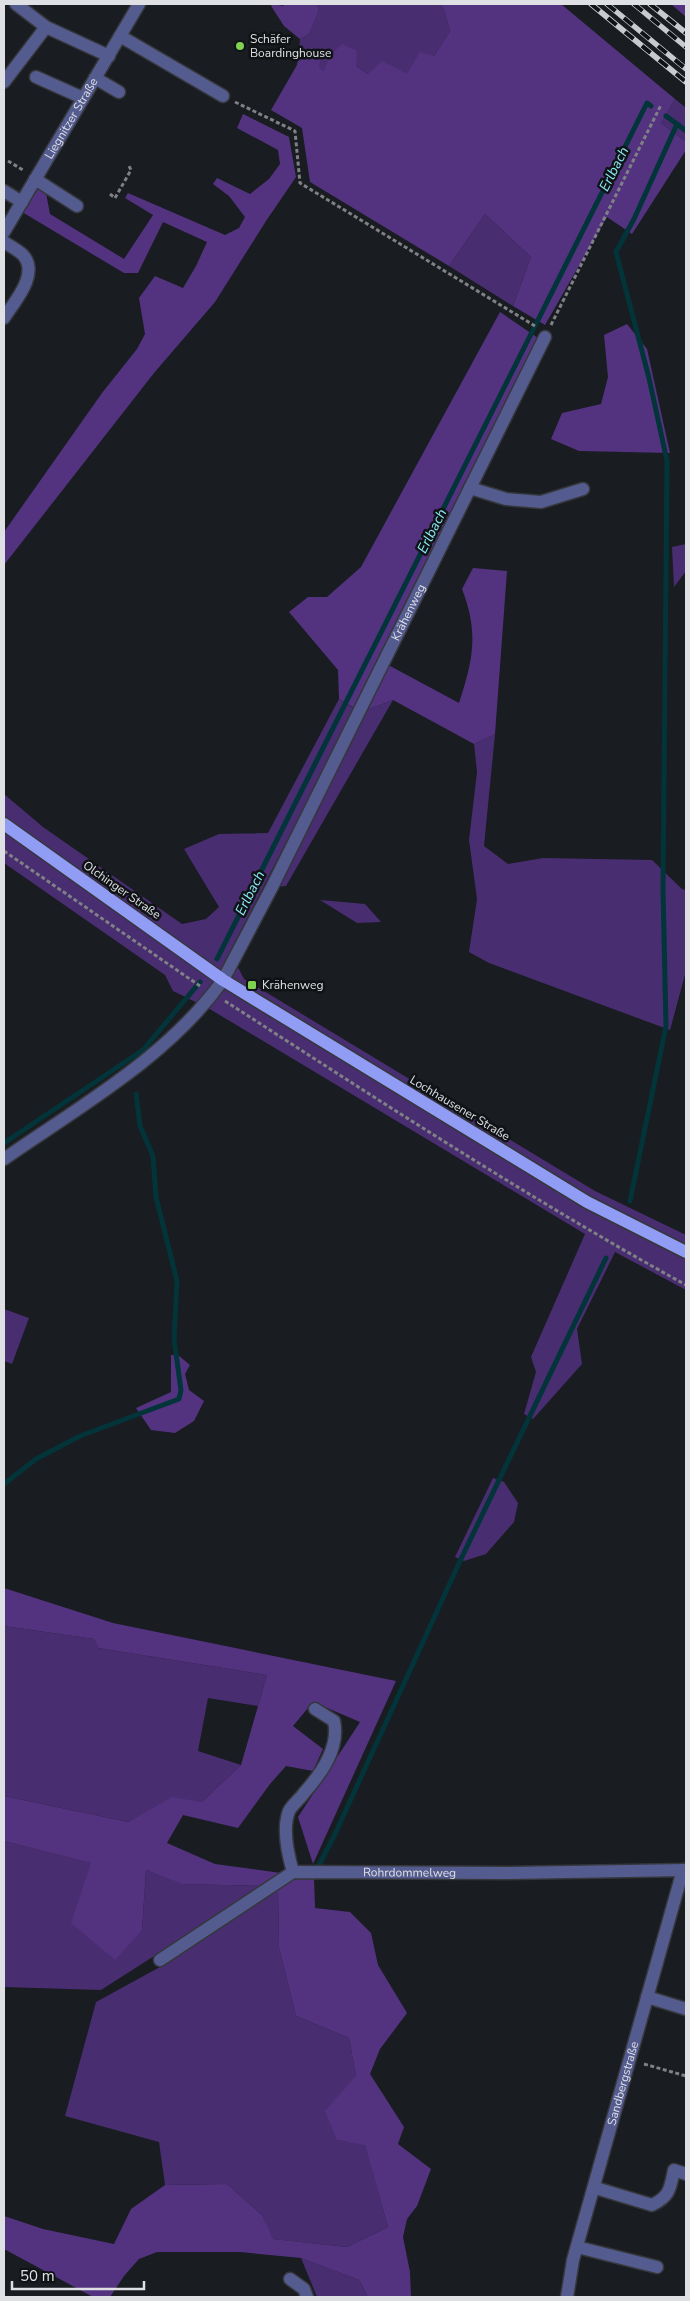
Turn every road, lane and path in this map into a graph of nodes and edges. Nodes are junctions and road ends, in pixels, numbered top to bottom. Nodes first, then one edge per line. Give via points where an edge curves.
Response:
1 (16, 4) edge
2 (139, 4) edge
3 (46, 27) junction
4 (120, 36) junction
5 (109, 56) junction
6 (36, 77) dead end
7 (95, 78) junction
8 (4, 82) edge
9 (119, 92) dead end
10 (223, 96) joint
11 (83, 98) junction
12 (661, 104) dead end
13 (8, 162) dead end
14 (128, 164) dead end
15 (23, 170) dead end
16 (35, 179) junction
17 (4, 192) edge
18 (110, 194) dead end
19 (22, 202) junction
20 (78, 206) dead end
21 (4, 232) edge
22 (4, 242) edge
23 (4, 318) edge
24 (541, 332) junction
25 (470, 488) junction
26 (583, 489) dead end
27 (4, 824) edge
28 (4, 851) edge
29 (223, 980) junction
30 (208, 990) junction
31 (4, 1159) edge
32 (686, 1252) edge
33 (686, 1285) edge
34 (315, 1709) dead end
35 (684, 1870) edge
36 (293, 1872) junction
37 (160, 1960) dead end
38 (647, 1997) junction
39 (686, 2009) edge
40 (629, 2060) junction
41 (686, 2076) edge
42 (686, 2174) edge
43 (599, 2189) dead end
44 (577, 2247) junction
45 (657, 2268) dead end
46 (290, 2279) dead end
47 (306, 2297) edge
48 (567, 2297) edge

1 - 3 street
2 - 4 street, Liegnitzer Straße
3 - 5 street
3 - 8 street
4 - 5 street, Liegnitzer Straße
4 - 10 street
5 - 7 street, Liegnitzer Straße
6 - 11 street
7 - 9 street
7 - 11 street, Liegnitzer Straße
10 - 24 path via 295,131 300,183
11 - 16 street, Liegnitzer Straße
12 - 24 path
13 - 15 path
14 - 18 path via 132,170 115,198
16 - 19 street, Liegnitzer Straße
16 - 20 street
17 - 19 street
19 - 21 street, Liegnitzer Straße
22 - 23 street via 23,255 29,264 29,277
24 - 25 street, Krähenweg
25 - 26 street via 506,499 541,502
25 - 29 street, Krähenweg
27 - 29 main road, Olchinger Straße
28 - 30 path
29 - 30 street, Krähenweg
29 - 32 main road, Lochhausener Straße via 586,1202
30 - 31 street, Krähenweg via 154,1054
30 - 33 path via 517,1188
34 - 36 street via 334,1722 337,1734 335,1745 317,1778 289,1811 285,1845
35 - 36 street, Rohrdommelweg
35 - 38 street, Sandbergstraße
36 - 37 street
38 - 39 street
38 - 40 street, Sandbergstraße
40 - 41 path
40 - 44 street, Sandbergstraße
42 - 43 street via 674,2170 669,2193 652,2205
44 - 45 street
44 - 48 street, Sandbergstraße
46 - 47 street via 304,2289

